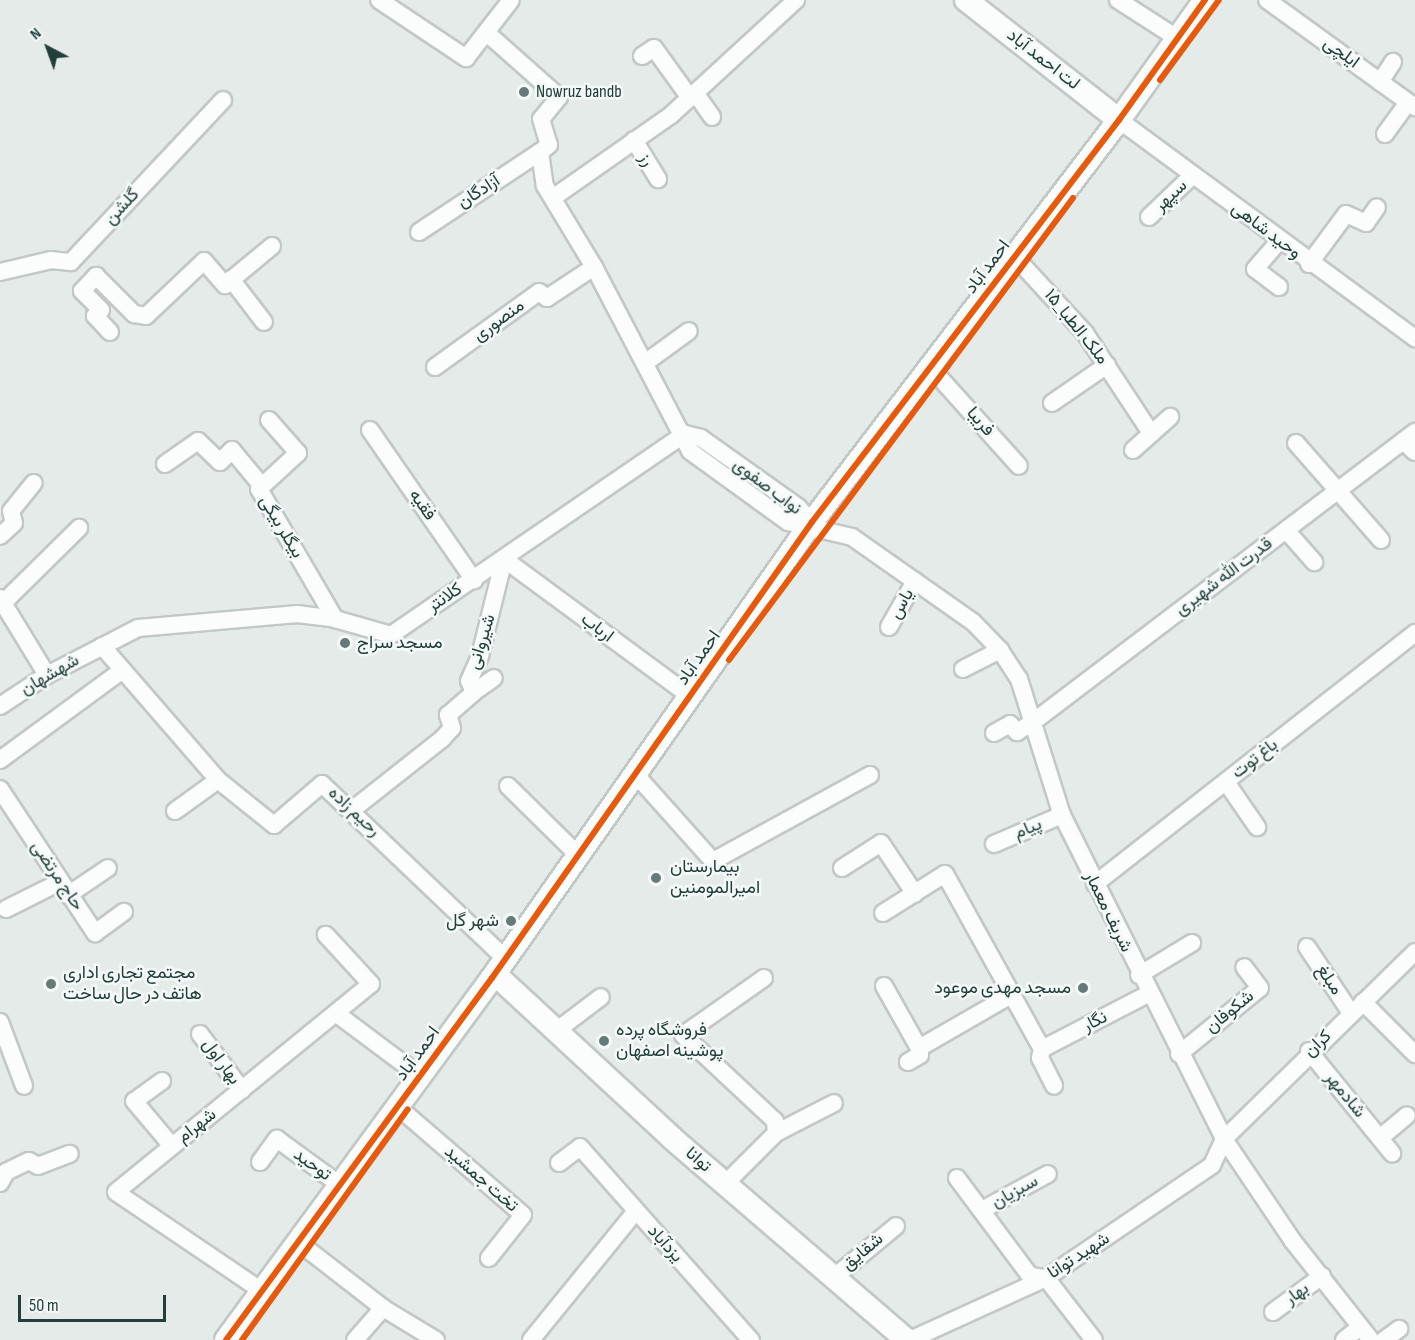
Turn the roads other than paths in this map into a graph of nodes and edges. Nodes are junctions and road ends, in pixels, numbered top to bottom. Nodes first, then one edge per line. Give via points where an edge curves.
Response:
1 (379, 0) edge
2 (511, 0) edge
3 (796, 0) edge
4 (966, 0) edge
5 (1118, 0) edge
6 (1205, 0) edge
7 (1219, 0) edge
8 (1267, 0) edge
9 (488, 34) junction
10 (1177, 38) junction
11 (642, 56) dead end
12 (1393, 62) dead end
13 (1380, 82) junction
14 (693, 96) junction
15 (223, 100) dead end
16 (1411, 104) edge
17 (712, 117) dead end
18 (1123, 123) junction
19 (1385, 134) dead end
20 (634, 140) junction
21 (540, 152) junction
22 (1193, 175) junction
23 (658, 179) dead end
24 (554, 197) junction
25 (1377, 207) dead end
26 (1149, 217) dead end
27 (419, 232) dead end
28 (1279, 241) junction
29 (272, 246) dead end
30 (1019, 261) junction
31 (71, 262) junction
32 (1309, 264) junction
33 (594, 267) junction
34 (0, 272) edge
35 (231, 279) junction
36 (92, 280) junction
37 (1279, 287) dead end
38 (264, 322) dead end
39 (689, 330) dead end
40 (110, 332) dead end
41 (1415, 338) edge
42 (645, 363) junction
43 (1107, 365) junction
44 (435, 367) dead end
45 (940, 378) junction
46 (1052, 403) dead end
47 (1170, 417) dead end
48 (269, 420) dead end
49 (369, 430) dead end
50 (1151, 432) junction
51 (685, 434) junction
52 (1296, 442) dead end
53 (1411, 442) edge
54 (1133, 450) dead end
55 (165, 464) dead end
56 (1019, 466) dead end
57 (34, 483) dead end
58 (262, 486) junction
59 (1339, 490) junction
60 (813, 527) junction
61 (79, 528) dead end
62 (1286, 530) junction
63 (0, 536) edge
64 (1381, 540) dead end
65 (504, 559) junction
66 (1314, 562) dead end
67 (474, 580) junction
68 (915, 581) junction
69 (2, 601) edge
70 (335, 619) junction
71 (889, 627) dead end
72 (1415, 633) edge
73 (102, 646) junction
74 (1000, 650) junction
75 (963, 669) dead end
76 (121, 671) junction
77 (47, 675) junction
78 (494, 678) dead end
79 (474, 692) junction
80 (691, 697) junction
81 (0, 706) edge
82 (1033, 722) junction
83 (994, 733) dead end
84 (0, 760) edge
85 (870, 776) dead end
86 (639, 779) junction
87 (218, 780) junction
88 (1226, 782) junction
89 (508, 786) dead end
90 (0, 789) edge
91 (352, 810) junction
92 (175, 811) dead end
93 (1062, 815) junction
94 (1257, 827) dead end
95 (994, 844) dead end
96 (579, 856) junction
97 (108, 868) dead end
98 (842, 868) dead end
99 (1095, 884) junction
100 (64, 888) junction
101 (915, 894) junction
102 (6, 909) dead end
103 (124, 912) dead end
104 (883, 912) dead end
105 (326, 935) dead end
106 (1192, 943) dead end
107 (1307, 947) dead end
108 (1415, 952) edge
109 (1244, 967) dead end
110 (501, 971) junction
111 (1139, 975) junction
112 (764, 978) dead end
113 (884, 986) dead end
114 (1148, 994) junction
115 (1011, 995) junction
116 (601, 997) dead end
117 (1357, 1007) junction
118 (337, 1014) junction
119 (0, 1022) edge
120 (556, 1031) junction
121 (200, 1034) dead end
122 (919, 1048) junction
123 (1042, 1049) junction
124 (1309, 1051) junction
125 (1179, 1054) junction
126 (1415, 1054) edge
127 (908, 1062) dead end
128 (420, 1076) junction
129 (162, 1081) dead end
130 (24, 1086) dead end
131 (1054, 1086) dead end
132 (242, 1090) junction
133 (834, 1103) dead end
134 (402, 1110) junction
135 (1407, 1115) dead end
136 (776, 1133) junction
137 (1380, 1138) junction
138 (1224, 1139) junction
139 (172, 1146) junction
140 (1392, 1153) dead end
141 (70, 1154) dead end
142 (260, 1161) dead end
143 (559, 1163) dead end
144 (1048, 1174) dead end
145 (957, 1178) dead end
146 (0, 1183) edge
147 (725, 1184) junction
148 (340, 1185) junction
149 (982, 1210) junction
150 (636, 1211) junction
151 (896, 1226) dead end
152 (303, 1246) junction
153 (489, 1258) dead end
154 (1322, 1276) junction
155 (1046, 1278) junction
156 (832, 1279) junction
157 (262, 1291) junction
158 (383, 1308) junction
159 (1273, 1312) dead end
160 (1399, 1329) dead end
161 (1365, 1334) edge
162 (233, 1339) edge
163 (355, 1340) edge
164 (436, 1340) edge
165 (531, 1340) edge
166 (751, 1340) edge
167 (909, 1340) edge
168 (1094, 1340) edge
169 (1344, 1340) edge
170 (1384, 1340) edge

1 - 9 street via 466,58
2 - 9 street
3 - 14 street
4 - 18 main road, لت احمد آباد
5 - 10 street
6 - 10 main road, احمد آباد
7 - 18 main road, احمد آباد
8 - 13 street, ایلچی
9 - 21 street via 560,97 541,119 549,146
10 - 18 main road, احمد آباد
11 - 14 street via 654,48
12 - 13 street
13 - 16 street, ایلچی
14 - 17 street
14 - 20 street
15 - 31 street, گلشن
16 - 19 street
18 - 22 street, وحید شاهی
18 - 30 main road, احمد آباد
20 - 23 street, رز
20 - 24 street
21 - 24 street via 545,186
21 - 27 street, آزادگان
22 - 26 street, سپهر
22 - 28 street, وحید شاهی
24 - 33 street
25 - 32 street via 1366,223 1346,214
28 - 32 street, وحید شاهی
28 - 37 street via 1255,269
29 - 35 street
30 - 43 street, ۱۵_ملک الطبا via 1085,333
30 - 45 main road, احمد آباد
30 - 60 main road, احمد آباد
31 - 34 street via 51,260
31 - 36 street
32 - 41 street, وحید شاهی
33 - 42 street
33 - 44 street, منصوری via 547,298 539,292
35 - 36 street via 225,285 204,261 146,316 134,314 96,276
35 - 38 street
36 - 40 street via 82,291 101,310 94,316
39 - 42 street
42 - 51 street
43 - 46 street
43 - 50 street, ۱۵_ملک الطبا
45 - 56 street, فریبا
45 - 60 main road, احمد آباد
47 - 50 street
48 - 58 street, بیگلر بیگی via 298,453
49 - 67 street, فقیه
50 - 54 street
51 - 60 street, نواب صفوی via 701,438 798,507
51 - 65 street, کلانتر
52 - 59 street
53 - 59 street, قدرت الله شهیری
55 - 58 street via 198,441 220,462 232,450
57 - 63 street via 11,511 14,523
58 - 70 street, بیگلر بیگی via 259,489
59 - 62 street, قدرت الله شهیری
59 - 64 street
60 - 68 street, شریف معمار via 852,537
60 - 80 main road, احمد آباد
60 - 86 main road, احمد آباد
61 - 69 street
62 - 66 street
62 - 82 street, قدرت الله شهیری
65 - 67 street, کلانتر
65 - 79 street, شیروانی via 470,681
65 - 80 street, ارباب
67 - 70 street, کلانتر via 391,635
68 - 71 street, یاس
68 - 74 street, شریف معمار via 988,633
69 - 77 street
70 - 73 street, کلانتر via 297,614 138,628
72 - 88 street, باغ توت
73 - 76 street, رحیم زاده
73 - 77 street, شهشهان
74 - 75 street
74 - 82 street, شریف معمار via 1019,680
76 - 84 street
76 - 87 street, رحیم زاده
77 - 81 street, شهشهان
78 - 79 street
79 - 91 street, شیروانی via 448,715 452,728 442,739
80 - 86 main road, احمد آباد
82 - 83 street via 1017,732 1010,724
82 - 93 street, شریف معمار
85 - 86 street via 713,861
86 - 96 main road, احمد آباد
86 - 110 main road, احمد آباد
87 - 91 street, رحیم زاده via 274,825 322,784
87 - 92 street
88 - 94 street
88 - 99 street, باغ توت
89 - 96 street
90 - 100 street, حاج مرتضی
91 - 110 street, رحیم زاده
93 - 95 street, پیام
93 - 99 street, شریف معمار
96 - 110 main road, احمد آباد
97 - 100 street
98 - 101 street via 881,843
99 - 111 street, شریف معمار
100 - 102 street
100 - 103 street, حاج مرتضی via 95,933
101 - 104 street
101 - 115 street via 945,874
105 - 118 street, شهرام via 371,984
106 - 111 street
107 - 117 street, مبلغ
108 - 117 street, کران
109 - 125 street, شکوفان via 1260,988
110 - 120 main road, توانا
110 - 128 main road, احمد آباد
110 - 134 main road, احمد آباد
111 - 114 street, شریف معمار
112 - 136 street via 683,1035 775,1121
113 - 122 street
114 - 123 street, نگار
114 - 125 street, شریف معمار
115 - 122 street
115 - 123 street
116 - 120 street
117 - 124 street, کران
117 - 126 street, مبلغ
118 - 128 street
118 - 132 street, شهرام
119 - 130 street
120 - 147 main road, توانا
121 - 132 street, بهار اول
122 - 127 street via 920,1055
123 - 131 street via 1040,1058
124 - 137 street, شادمهر
124 - 138 street, کران
125 - 138 street, شریف معمار
128 - 134 main road, احمد آباد
129 - 139 street via 134,1101
132 - 139 street, شهرام
133 - 136 street
134 - 148 main road, احمد آباد
134 - 152 main road, احمد آباد
134 - 153 street, تخت جمشید via 523,1215
135 - 137 street
136 - 147 street
137 - 140 street, شادمهر
138 - 154 street, شریف معمار
138 - 155 street, شهید توانا via 1212,1165
139 - 157 street, شهرام via 116,1192
141 - 146 street via 38,1166 29,1161 6,1172
142 - 148 street, توحید via 277,1139
143 - 150 street, یزدآباد via 580,1147
144 - 149 street, سبزیان
145 - 149 street, سبزیان
147 - 156 main road, توانا
148 - 152 main road, احمد آباد
149 - 155 street, سبزیان via 1030,1276
150 - 165 street
150 - 166 street, یزدآباد
151 - 156 street, شقایق
152 - 157 main road, احمد آباد
152 - 158 street
152 - 162 main road, احمد آباد
154 - 159 street, بهار
154 - 161 street, شریف معمار
155 - 167 street, شهید توانا
155 - 168 street
156 - 167 main road, توانا
157 - 162 main road, احمد آباد
158 - 163 street
158 - 164 street
160 - 170 street
161 - 169 street

